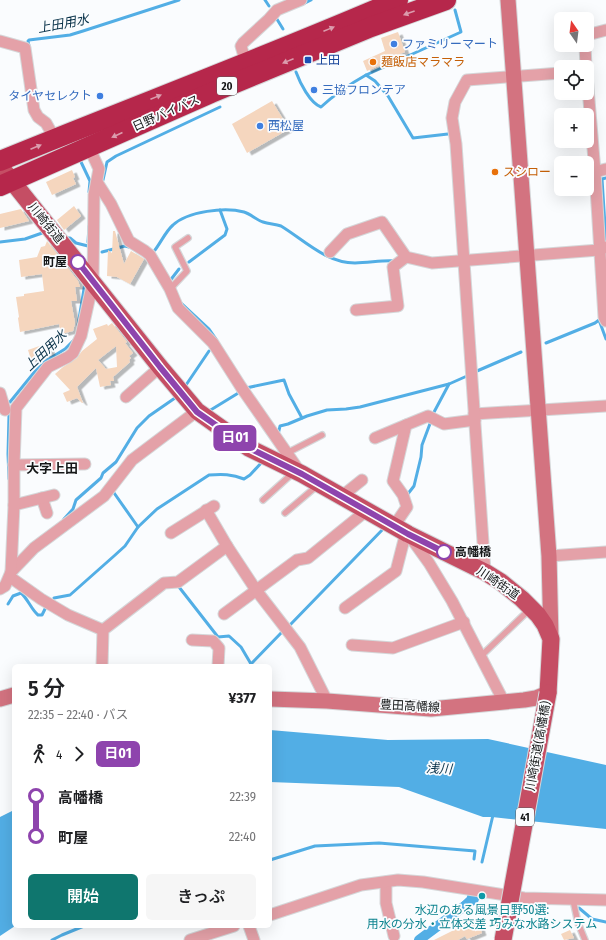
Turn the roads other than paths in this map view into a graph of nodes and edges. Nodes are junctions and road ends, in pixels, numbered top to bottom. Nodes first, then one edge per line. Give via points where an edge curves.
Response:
1 (300, 0) edge
2 (398, 0) edge
3 (446, 0) edge
4 (508, 0) edge
5 (275, 5) edge
6 (606, 30) edge
7 (594, 33) edge
8 (0, 41) edge
9 (246, 63) junction
10 (554, 73) edge
11 (514, 76) junction
12 (589, 100) edge
13 (55, 139) junction
14 (89, 147) junction
15 (0, 162) edge
16 (606, 169) edge
17 (595, 172) junction
18 (4, 177) edge
19 (97, 182) junction
20 (188, 238) dead end
21 (603, 249) edge
22 (330, 252) dead end
23 (528, 255) junction
24 (406, 257) junction
25 (464, 260) junction
26 (93, 282) junction
27 (170, 289) junction
28 (356, 310) dead end
29 (605, 318) edge
30 (160, 367) junction
31 (0, 393) edge
32 (126, 396) dead end
33 (606, 406) edge
34 (7, 410) edge
35 (538, 410) junction
36 (197, 412) junction
37 (475, 417) junction
38 (406, 425) junction
39 (322, 435) dead end
40 (375, 438) dead end
41 (287, 453) junction
42 (85, 464) dead end
43 (14, 465) junction
44 (299, 472) junction
45 (362, 480) dead end
46 (319, 484) junction
47 (54, 494) dead end
48 (342, 496) junction
49 (42, 498) junction
50 (264, 500) dead end
51 (14, 505) junction
52 (366, 511) junction
53 (47, 513) dead end
54 (285, 513) dead end
55 (402, 531) junction
56 (171, 533) dead end
57 (227, 546) junction
58 (606, 552) edge
59 (549, 556) junction
60 (485, 572) junction
61 (10, 575) junction
62 (0, 589) edge
63 (256, 590) junction
64 (345, 608) dead end
65 (531, 608) junction
66 (224, 614) dead end
67 (464, 622) junction
68 (103, 630) junction
69 (551, 639) junction
70 (192, 640) dead end
71 (352, 645) dead end
72 (480, 657) junction
73 (102, 664) edge
74 (218, 664) edge
75 (548, 693) junction
76 (12, 696) edge
77 (0, 699) edge
78 (272, 699) edge
79 (327, 701) junction
80 (504, 702) junction
81 (386, 882) junction
82 (572, 900) junction
83 (606, 900) edge
84 (272, 914) edge
85 (228, 928) edge
86 (250, 928) edge
87 (394, 936) dead end
88 (190, 940) edge
89 (254, 940) edge
90 (503, 940) edge
91 (585, 940) edge

1 - 5 street
9 -> 2 highway, 日野バイパス / 20
3 -> 14 highway, 日野バイパス / 20 via 371,27
4 - 11 street
5 - 9 street via 241,46
6 - 7 street
8 - 13 street via 25,48 34,110 46,123
13 -> 9 highway, 日野バイパス / 20
10 - 11 street
11 - 23 street
11 - 25 street via 467,80 455,102 452,118
12 - 17 street
15 -> 13 highway, 日野バイパス / 20
14 - 18 highway, 日野バイパス / 20
14 - 19 street via 99,169
16 - 17 street
17 - 21 street
18 - 26 main road, 川崎街道
19 - 26 street via 94,195
19 - 27 street via 129,241 150,255
20 - 27 lane via 175,247 187,271
21 - 23 street
21 - 29 street
22 - 24 street via 347,234 382,222
23 - 25 street
23 - 35 street
24 - 25 street via 432,263
24 - 28 street via 393,267 398,306
25 - 37 street
26 - 30 main road, 川崎街道
26 - 34 street via 81,336 73,353 48,367
27 - 41 street via 178,308 214,343
30 - 32 street
30 - 36 main road, 川崎街道
31 - 34 street
33 - 35 street
34 - 43 street
35 - 37 street
35 - 59 street
36 - 44 main road, 川崎街道 via 249,448
36 - 61 street via 132,460 104,496 34,548
37 - 38 street via 444,424 428,416
37 - 60 street
38 - 40 street
38 - 55 street via 393,481 407,507
39 - 41 lane
41 - 44 street
42 - 43 street
43 - 51 street
44 - 46 main road, 川崎街道
44 - 50 lane
45 - 48 street
46 - 48 main road, 川崎街道
46 - 54 lane
47 - 49 street
48 - 52 main road, 川崎街道
49 - 51 street
49 - 53 street
51 - 61 street
52 - 55 main road, 川崎街道
52 - 63 street via 308,558 296,560
55 - 60 main road, 川崎街道
55 - 64 street via 396,571
55 - 67 street via 429,563
56 - 57 street via 210,508
57 - 63 street
57 - 68 street via 178,582 164,583
58 - 59 street
59 - 69 street
60 - 65 main road, 川崎街道 via 513,591
61 - 62 street via 5,586
61 - 68 street via 41,599 68,615
63 - 66 street
63 - 79 street via 300,647
65 - 69 main road, 川崎街道 via 545,625
65 - 72 lane
67 - 71 street via 393,648
67 - 72 street
68 - 73 street
69 - 75 main road, 41
70 - 74 street via 213,641 219,648
72 - 80 street
75 - 80 street, 豊田高幡線 via 536,698
75 - 90 main road, 川崎街道(高幡橋) / 41, bridge
76 - 77 street
78 - 79 street, 豊田高幡線
79 - 80 street, 豊田高幡線 via 431,709
81 - 82 street via 410,881 524,898
81 - 84 street via 341,891
81 - 87 street via 386,903
82 - 83 street
82 - 91 lane
85 - 88 street
86 - 89 street

